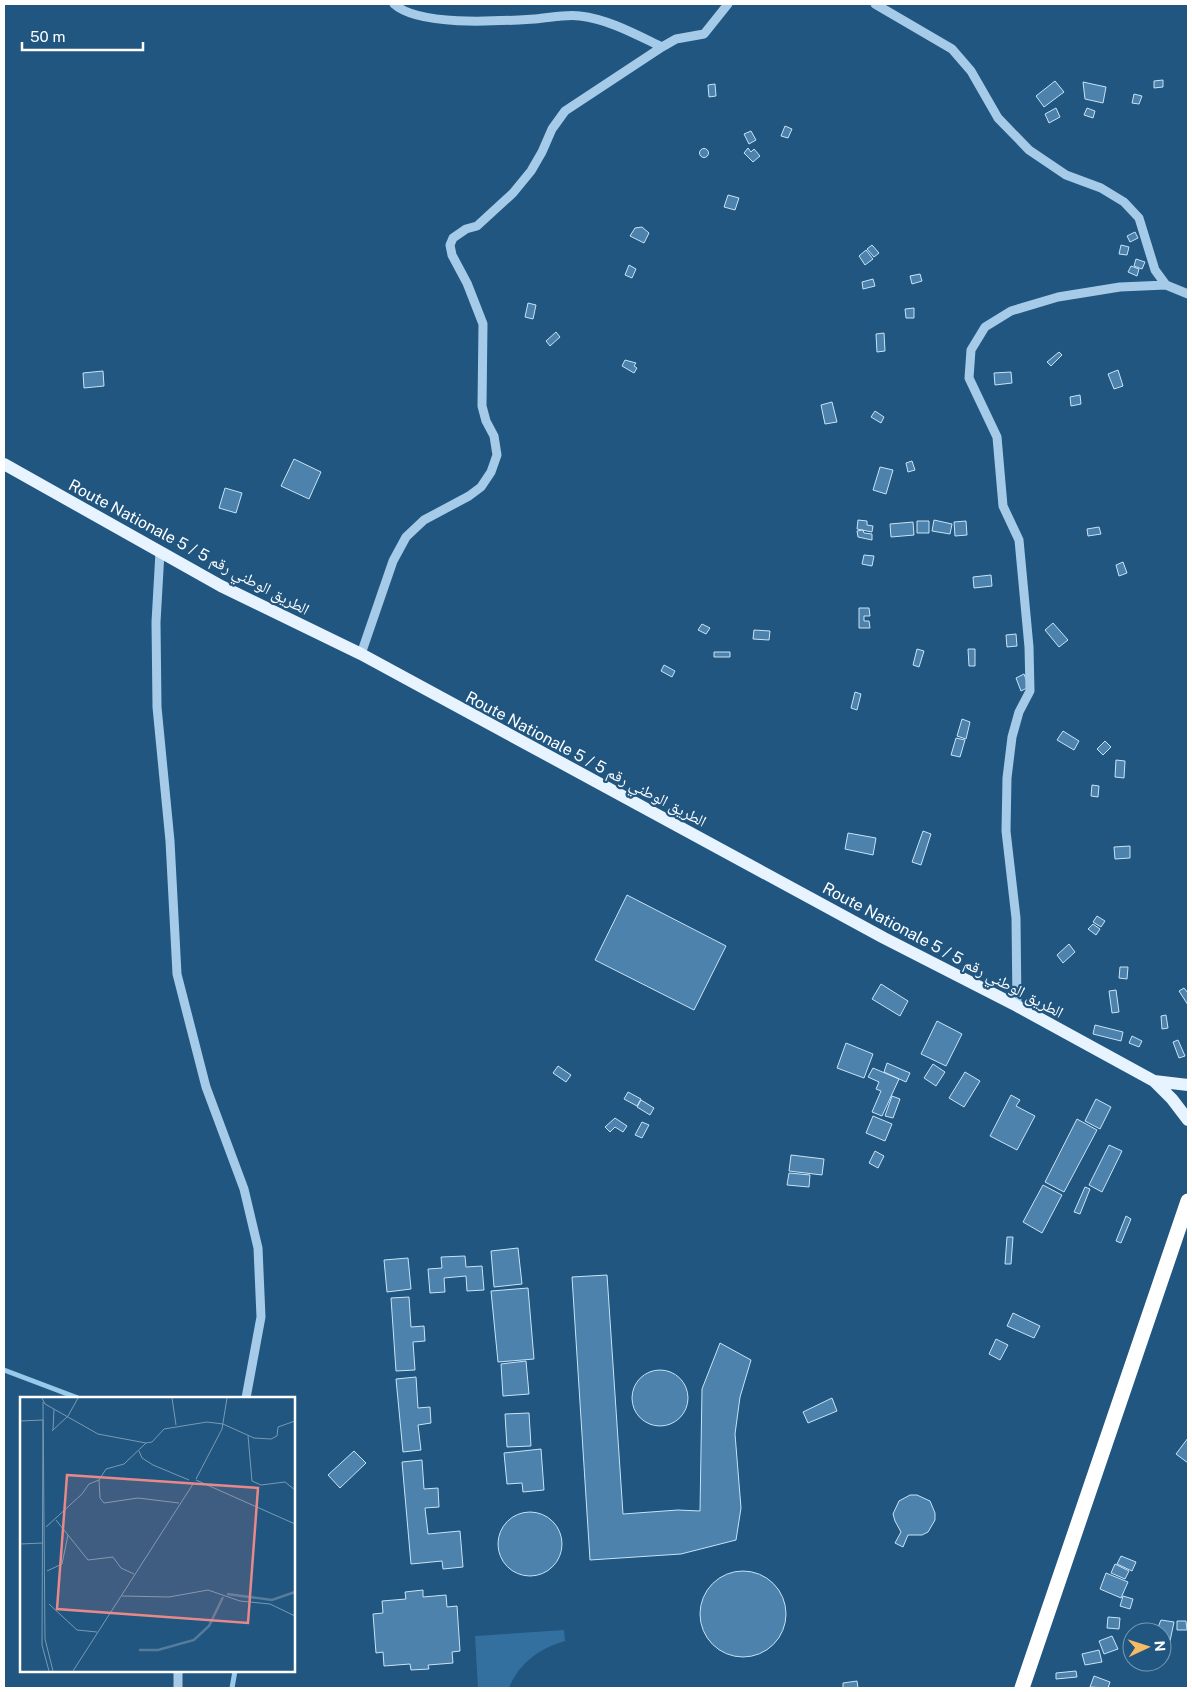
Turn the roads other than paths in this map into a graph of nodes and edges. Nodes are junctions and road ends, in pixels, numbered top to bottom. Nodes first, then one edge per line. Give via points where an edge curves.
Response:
1 (394, 4) edge
2 (728, 4) edge
3 (875, 4) edge
4 (662, 47) junction
5 (1166, 285) junction
6 (1188, 294) edge
7 (4, 464) edge
8 (160, 552) junction
9 (361, 654) junction
10 (1017, 1006) junction
11 (1154, 1081) junction
12 (1188, 1085) edge
13 (1188, 1117) edge
14 (1188, 1201) edge
15 (246, 1397) edge
16 (178, 1672) edge
17 (178, 1688) edge
18 (1022, 1688) edge

1 - 4 street via 402,11 424,17 455,20 583,16
2 - 4 street via 704,34 676,39
3 - 5 street via 952,49 971,71 998,118 1028,150 1066,175 1101,188 1124,202 1139,218 1154,270
4 - 9 street via 565,111 513,193 477,226 453,238 450,245 452,255 483,324 482,406 498,454 481,487 424,520 406,537 393,561
5 - 6 street
5 - 10 street via 1120,287 1058,297 1011,311 985,327 971,350 970,378 997,438 1003,506 1019,540 1029,647 1030,691 1012,736 1007,778 1006,831 1016,918
7 - 8 main road, Route Nationale 5 / الطريق الوطني رقم 5
8 - 9 main road, Route Nationale 5 / الطريق الوطني رقم 5 via 221,586
8 - 15 street via 156,622 157,708 170,841 177,974 206,1087 244,1189 258,1248 261,1317
9 - 10 main road, Route Nationale 5 / الطريق الوطني رقم 5 via 884,938
10 - 11 main road, Route Nationale 5 / الطريق الوطني رقم 5
11 - 12 main road
11 - 13 main road
14 - 18 highway
16 - 17 street

